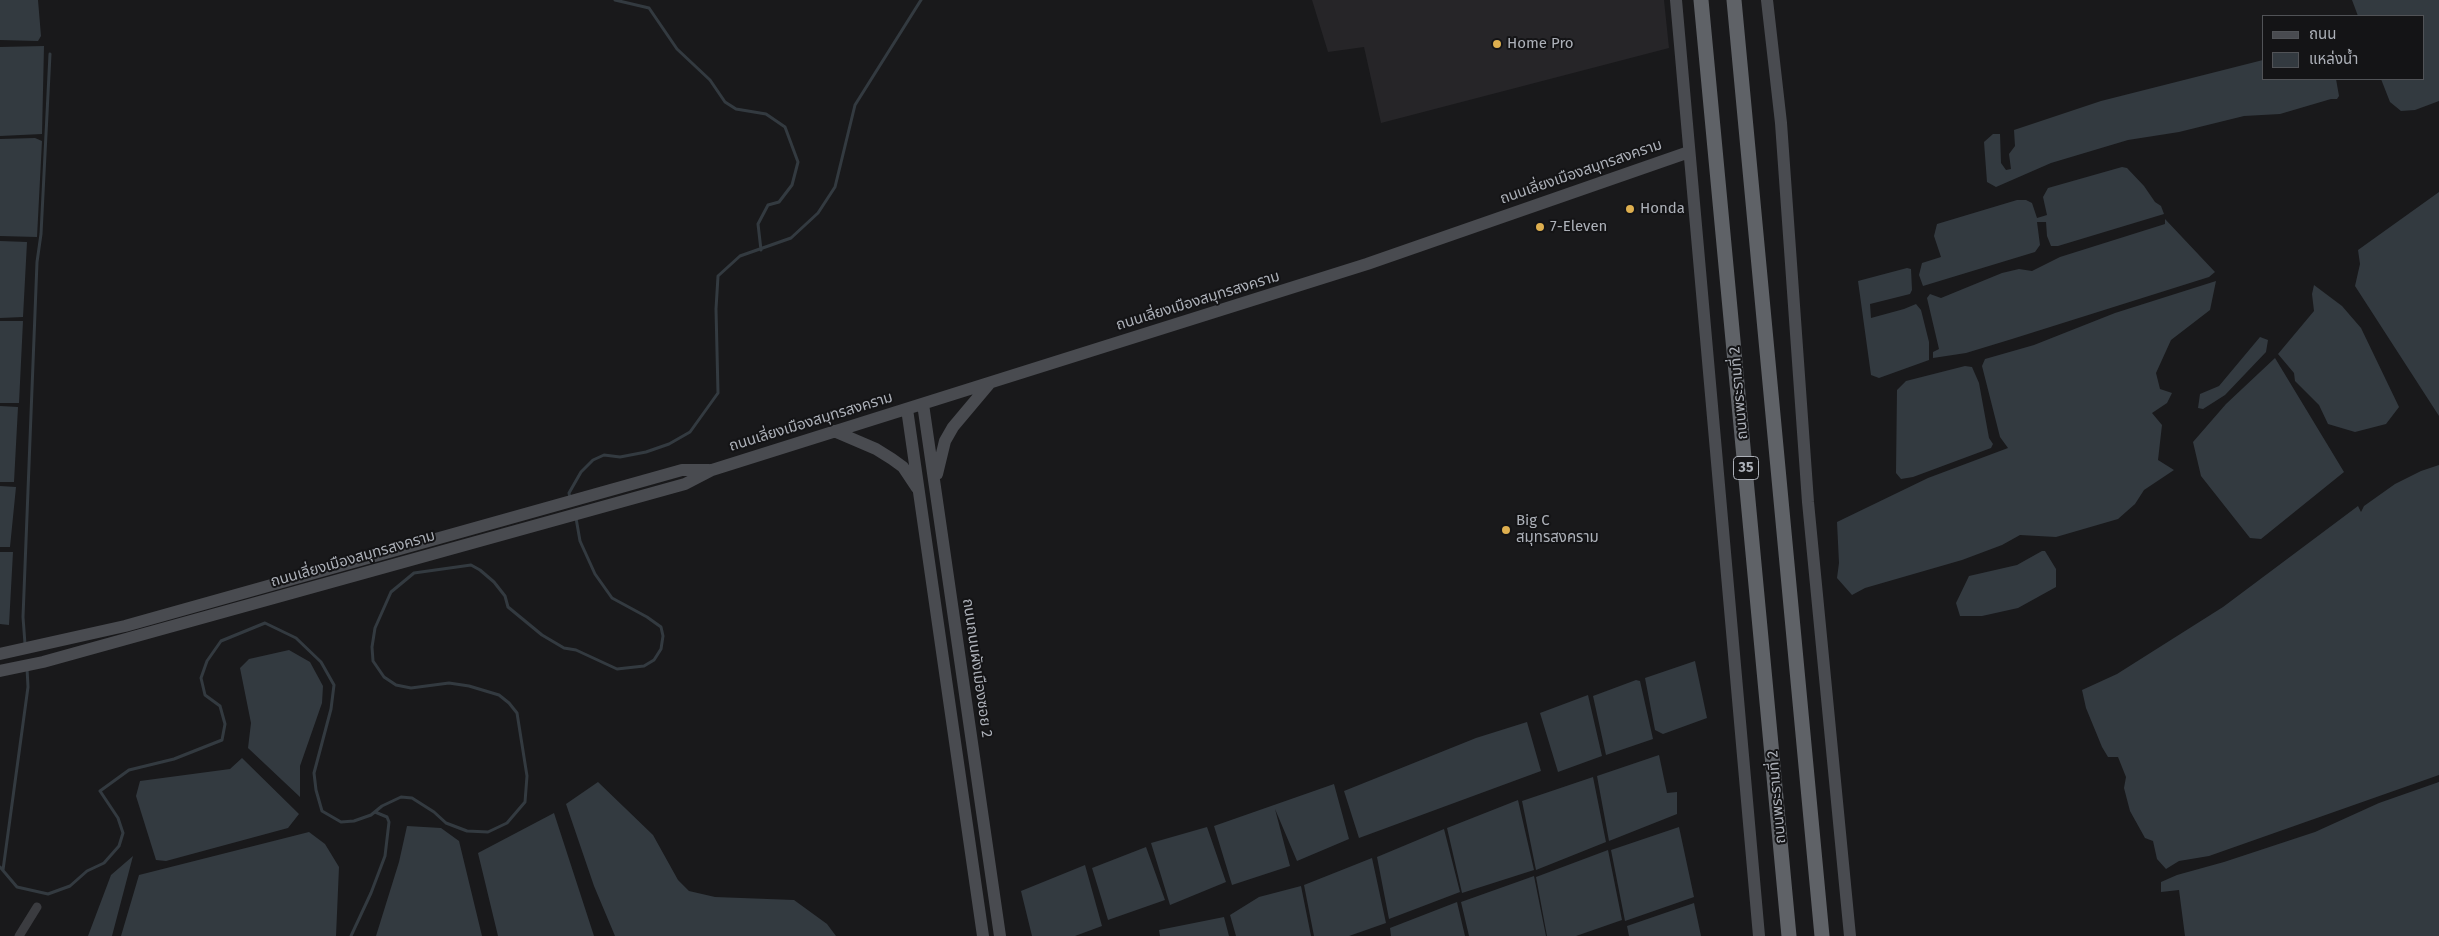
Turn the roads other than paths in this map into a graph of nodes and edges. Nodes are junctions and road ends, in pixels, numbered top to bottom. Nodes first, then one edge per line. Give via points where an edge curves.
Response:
1 (1676, 0) edge
2 (1702, 0) edge
3 (1734, 0) edge
4 (1767, 0) edge
5 (1689, 152) junction
6 (990, 383) junction
7 (923, 404) junction
8 (907, 408) junction
9 (834, 431) junction
10 (712, 470) junction
11 (935, 484) junction
12 (920, 492) junction
13 (941, 525) junction
14 (924, 527) junction
15 (4, 653) edge
16 (0, 671) edge
17 (37, 907) dead end
18 (19, 936) edge
19 (984, 936) edge
20 (1000, 936) edge
21 (1759, 936) edge
22 (1789, 936) edge
23 (1822, 936) edge
24 (1850, 936) edge

1 - 5 main road, ถนนพระรามที่ 2 / 35
2 - 22 highway, ถนนพระรามที่ 2 / 35
3 - 23 highway, ถนนพระรามที่ 2 / 35
4 - 24 main road via 1781,123 1808,502
5 - 6 main road, ถนนเลี่ยงเมืองสมุทรสงคราม via 1367,264
5 - 21 main road, ถนนพระรามที่ 2 / 35
6 - 7 main road, ถนนเลี่ยงเมืองสมุทรสงคราม
6 - 11 main road via 945,442
7 - 8 main road, ถนนเลี่ยงเมืองสมุทรสงคราม
7 - 11 main road, ถนนถนนผังเมืองซอย 2
8 - 9 main road, ถนนเลี่ยงเมืองสมุทรสงคราม
8 - 12 main road
9 - 10 main road, ถนนเลี่ยงเมืองสมุทรสงคราม
9 - 12 main road via 892,459 903,467
10 - 15 main road, ถนนเลี่ยงเมืองสมุทรสงคราม via 682,470 125,626
10 - 16 main road, ถนนเลี่ยงเมืองสมุทรสงคราม via 685,484 43,662
11 - 13 main road, ถนนถนนผังเมืองซอย 2
12 - 14 main road
13 - 14 main road
13 - 20 main road, ถนนถนนผังเมืองซอย 2
14 - 19 main road
17 - 18 street

